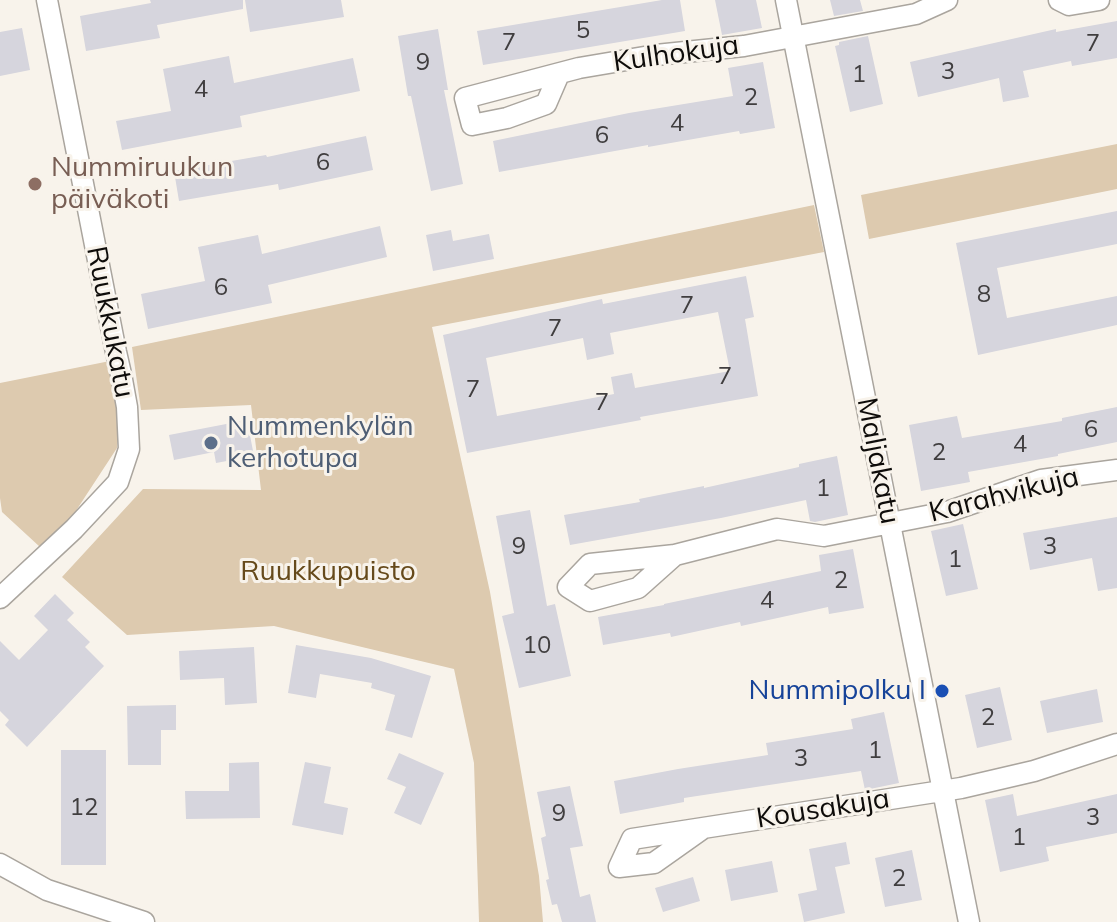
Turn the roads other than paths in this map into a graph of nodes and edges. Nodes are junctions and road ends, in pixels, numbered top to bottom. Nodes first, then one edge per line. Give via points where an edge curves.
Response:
1 (47, 0) edge
2 (786, 0) edge
3 (947, 0) edge
4 (1059, 0) edge
5 (1099, 0) edge
6 (793, 37) junction
7 (559, 74) dead end
8 (1117, 470) edge
9 (891, 524) junction
10 (675, 555) dead end
11 (0, 598) edge
12 (1117, 744) edge
13 (944, 790) junction
14 (702, 829) dead end
15 (0, 864) edge
16 (144, 922) edge
17 (969, 922) edge

1 - 11 street, Ruukkukatu via 121,374 129,449 118,482
2 - 6 street, Maljakatu
3 - 6 street, Kulhokuja via 916,14
4 - 5 street via 1069,5
6 - 7 street, Kulhokuja
6 - 9 street, Maljakatu
8 - 9 street, Karahvikuja via 1041,480 947,512
9 - 10 street, Karahvikuja via 824,536 777,529
9 - 13 street, Maljakatu
12 - 13 street, Kousakuja via 1034,771
13 - 14 street, Kousakuja
13 - 17 street, Maljakatu
15 - 16 street via 47,890

